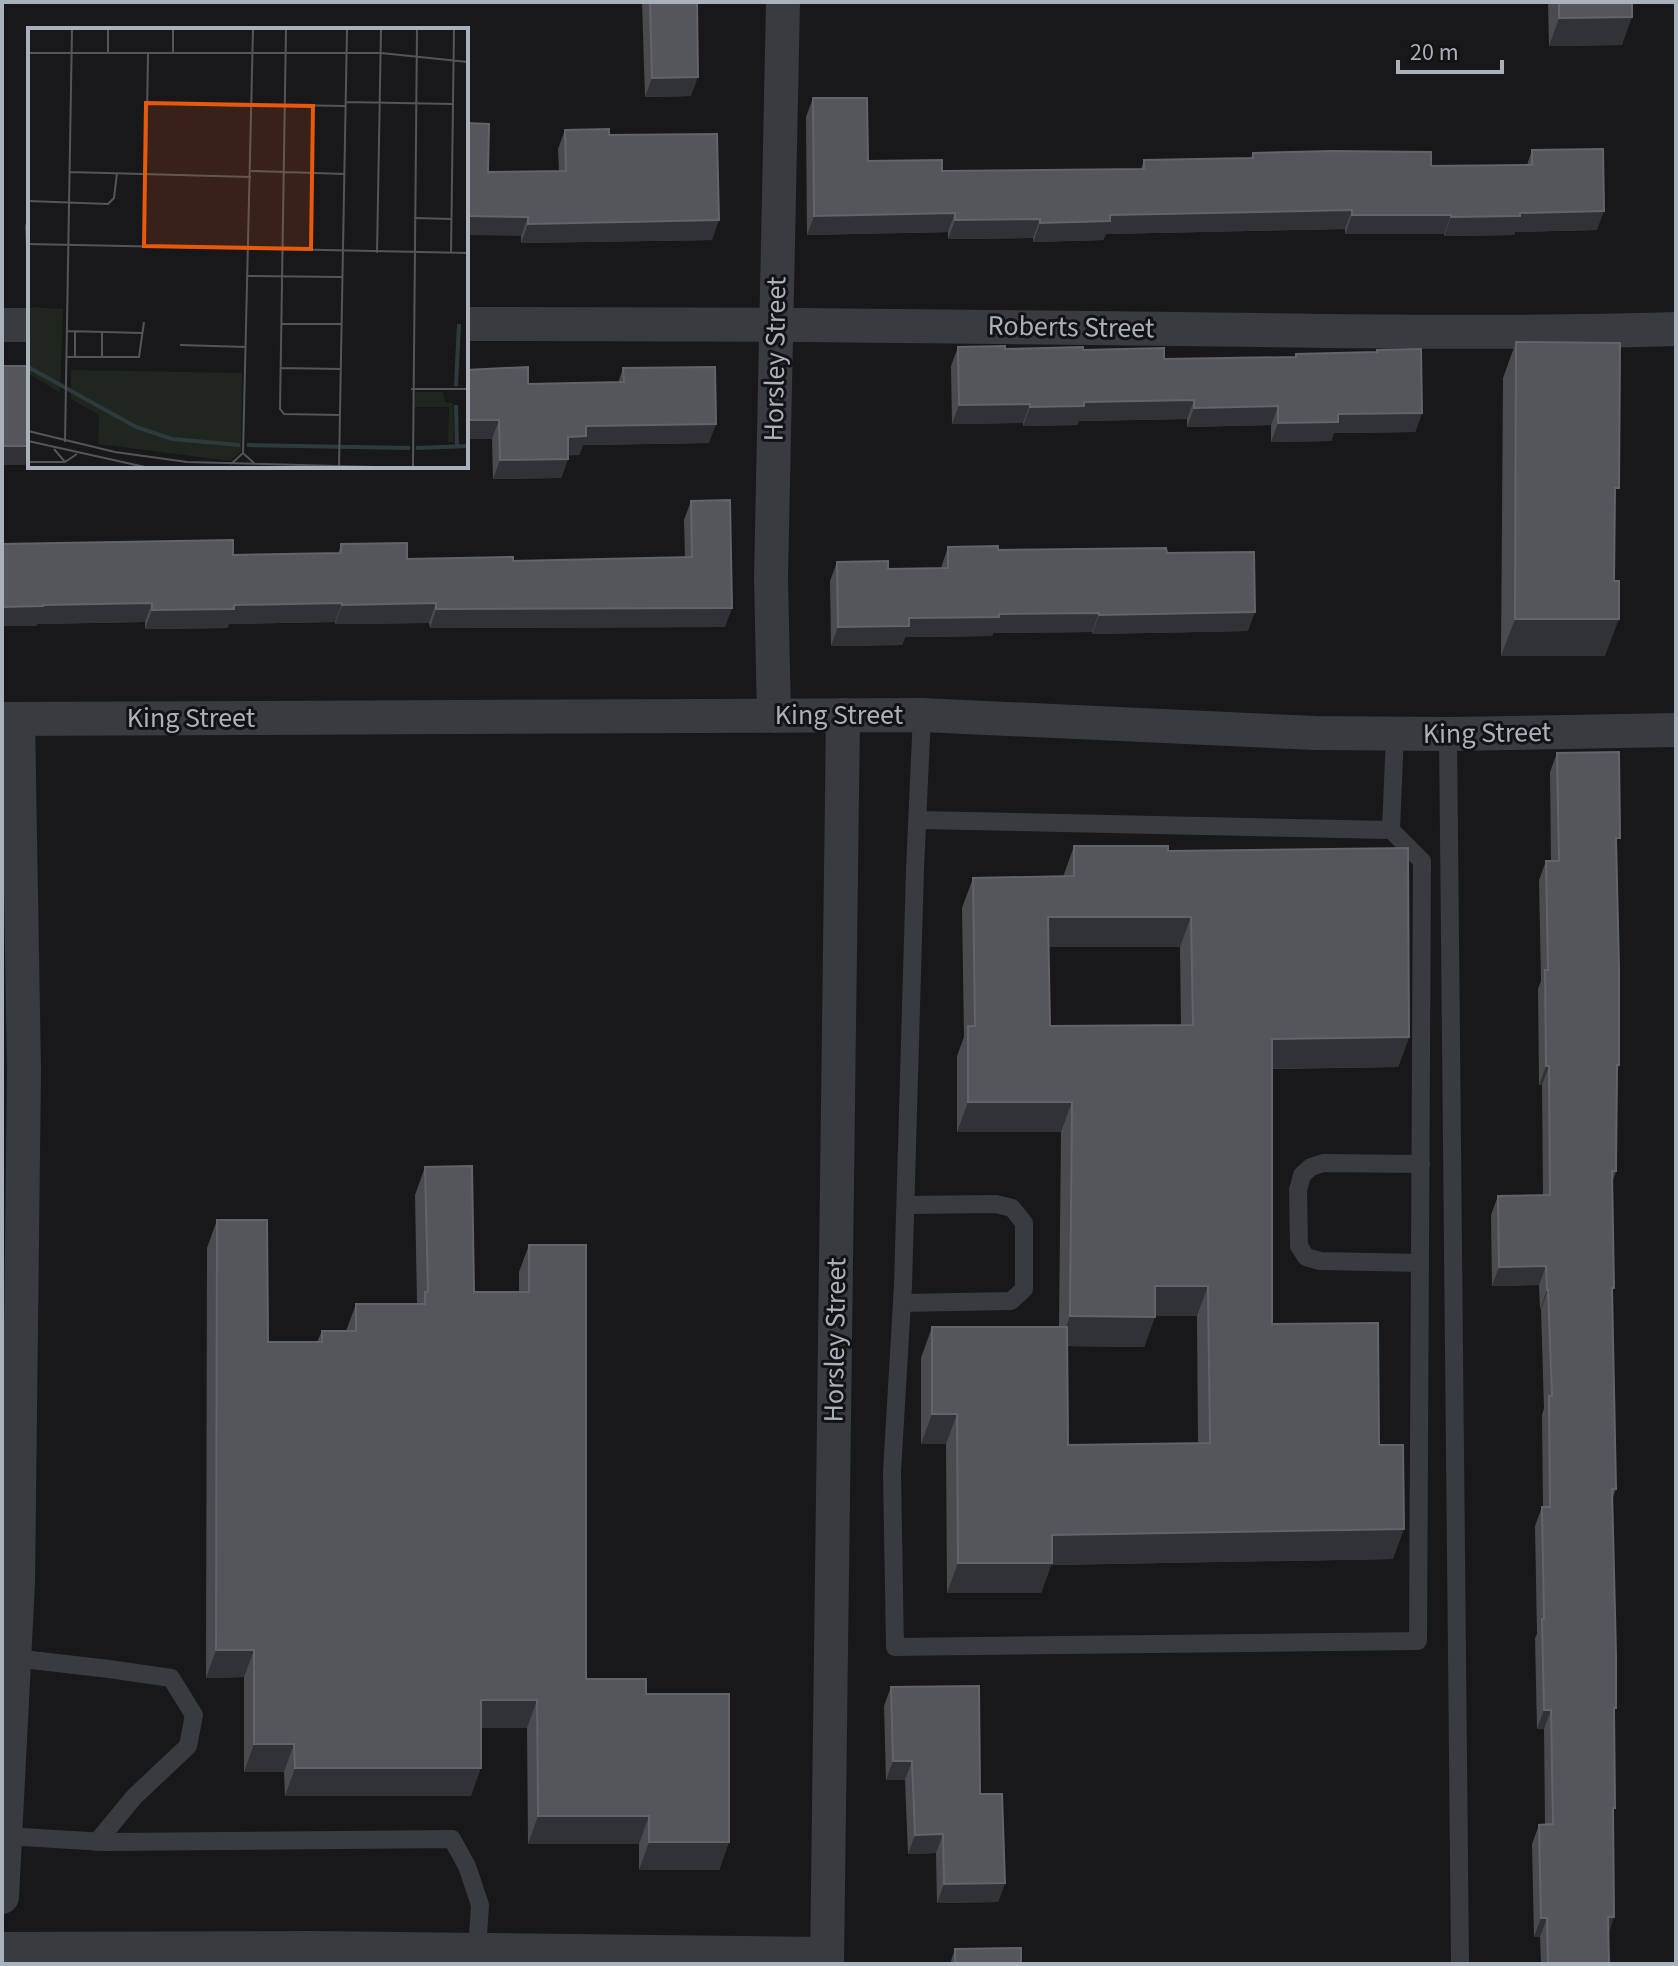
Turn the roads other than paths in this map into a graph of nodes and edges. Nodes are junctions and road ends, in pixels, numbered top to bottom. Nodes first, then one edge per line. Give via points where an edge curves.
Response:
1 (783, 2) edge
2 (776, 323) junction
3 (468, 324) edge
4 (2, 325) edge
5 (28, 325) edge
6 (1676, 329) edge
7 (843, 715) junction
8 (922, 715) junction
9 (774, 716) junction
10 (10, 719) edge
11 (1676, 730) edge
12 (1395, 734) junction
13 (1448, 734) junction
14 (918, 820) junction
15 (1391, 830) junction
16 (1421, 1164) junction
17 (906, 1205) junction
18 (1420, 1263) junction
19 (902, 1303) junction
20 (14, 1658) junction
21 (5, 1836) junction
22 (97, 1842) junction
23 (2, 1897) edge
24 (477, 1950) junction
25 (20, 1954) edge
26 (827, 1959) edge
27 (1460, 1964) edge

1 - 2 street, Horsley Street
2 - 3 street, Roberts Street
2 - 6 street, Roberts Street via 1350,331
2 - 9 street, Horsley Street
4 - 5 street
7 - 8 street, King Street
7 - 9 street, King Street
7 - 26 street, Horsley Street
8 - 12 street, King Street
8 - 14 lane
9 - 10 street, King Street
10 - 20 street via 24,1070
11 - 13 street, King Street
12 - 13 street, King Street
12 - 15 lane
13 - 27 lane
14 - 15 lane
14 - 17 lane
15 - 16 lane via 1422,861
16 - 18 lane
16 - 18 lane via 1323,1163 1302,1175 1298,1190 1299,1246 1306,1257
17 - 19 lane
17 - 19 lane via 1012,1208 1024,1223 1024,1289 1011,1301
18 - 19 lane via 1418,1641 895,1647 892,1472
20 - 21 street
20 - 22 lane via 171,1678 194,1715 188,1746 134,1797
21 - 22 lane
21 - 23 street
22 - 24 lane via 452,1839 480,1905
24 - 25 street
24 - 26 street

